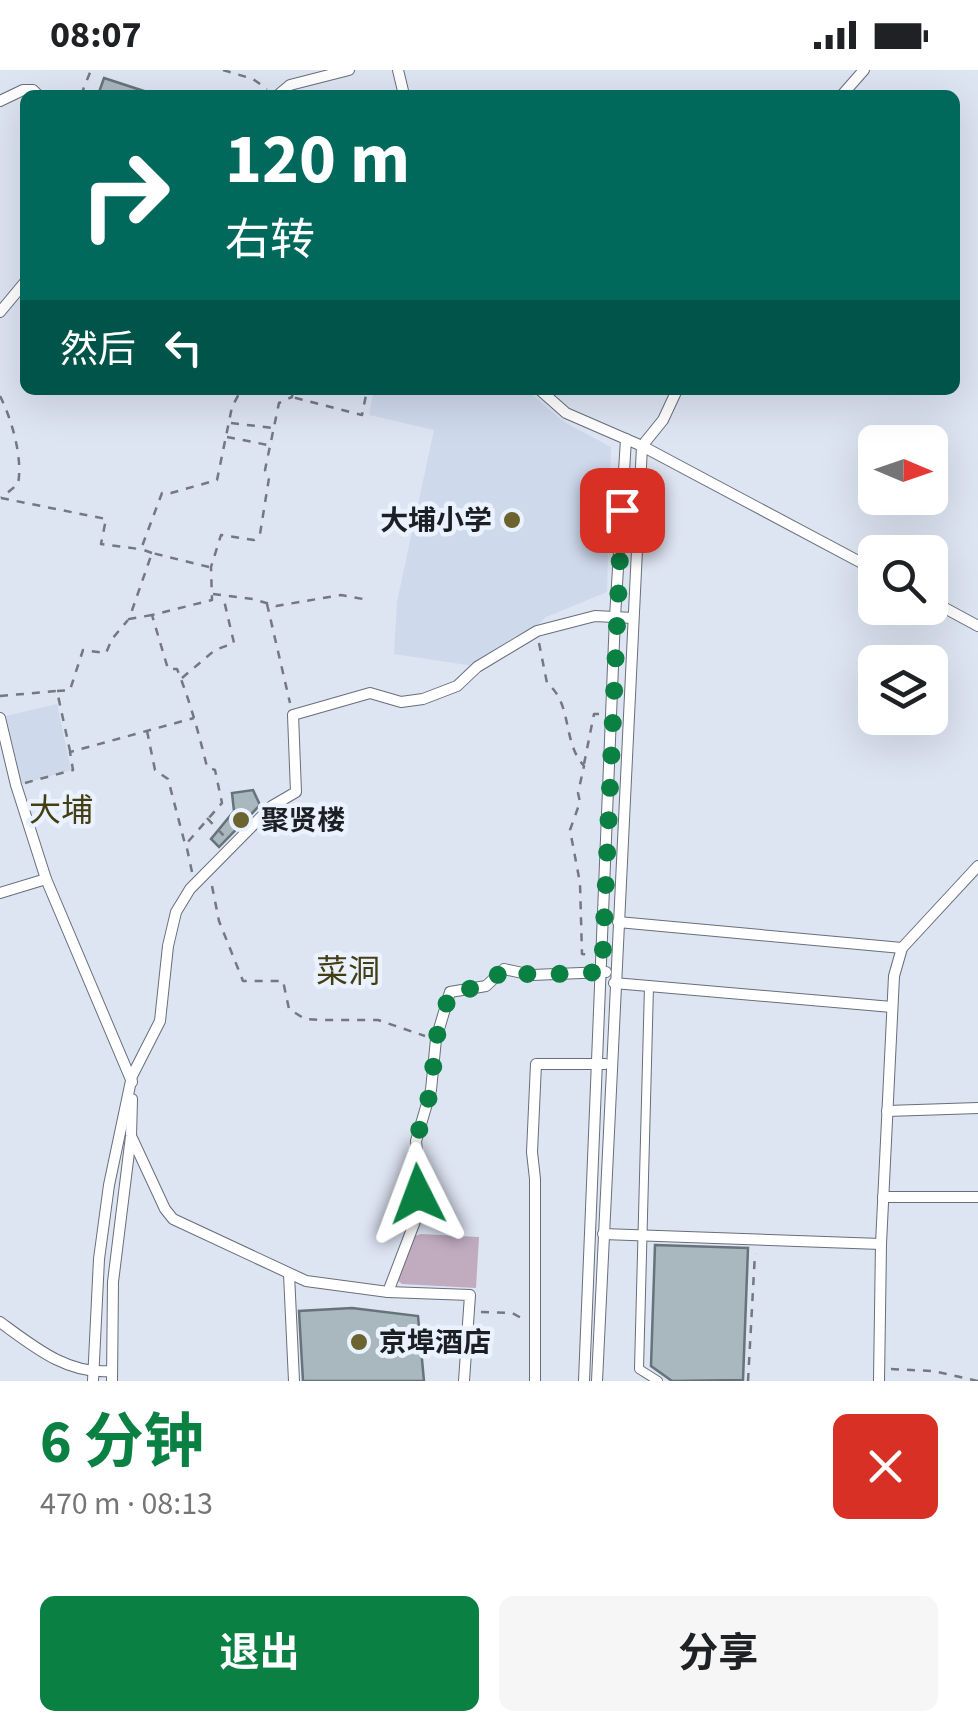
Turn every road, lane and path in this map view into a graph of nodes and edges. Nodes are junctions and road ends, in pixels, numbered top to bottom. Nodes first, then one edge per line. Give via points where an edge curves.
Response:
1 (222, 70) edge
2 (293, 70) edge
3 (350, 70) edge
4 (864, 70) edge
5 (290, 84) junction
6 (270, 90) edge
7 (283, 90) edge
8 (846, 90) edge
9 (20, 288) edge
10 (0, 312) edge
11 (238, 395) edge
12 (289, 395) edge
13 (366, 395) edge
14 (546, 395) edge
15 (675, 395) edge
16 (0, 396) edge
17 (292, 397) junction
18 (230, 423) junction
19 (273, 428) junction
20 (227, 437) junction
21 (626, 438) junction
22 (270, 445) junction
23 (642, 446) junction
24 (0, 498) edge
25 (140, 549) junction
26 (152, 554) junction
27 (858, 561) edge
28 (211, 567) junction
29 (211, 594) junction
30 (223, 596) junction
31 (363, 598) dead end
32 (266, 603) junction
33 (948, 608) edge
34 (152, 615) junction
35 (615, 617) junction
36 (633, 618) junction
37 (130, 619) junction
38 (975, 620) edge
39 (537, 631) junction
40 (181, 679) junction
41 (57, 692) junction
42 (0, 696) edge
43 (293, 714) junction
44 (612, 715) junction
45 (195, 717) junction
46 (0, 718) edge
47 (147, 730) junction
48 (70, 752) junction
49 (584, 766) junction
50 (16, 785) junction
51 (206, 817) junction
52 (186, 844) junction
53 (233, 846) junction
54 (978, 866) edge
55 (208, 871) junction
56 (46, 879) junction
57 (195, 883) junction
58 (0, 893) edge
59 (618, 922) junction
60 (902, 948) junction
61 (602, 955) junction
62 (602, 972) junction
63 (615, 978) junction
64 (649, 986) junction
65 (892, 1007) junction
66 (436, 1039) junction
67 (598, 1064) junction
68 (611, 1064) junction
69 (132, 1076) junction
70 (978, 1108) edge
71 (888, 1111) junction
72 (125, 1136) junction
73 (883, 1197) junction
74 (978, 1197) edge
75 (603, 1234) junction
76 (642, 1236) junction
77 (756, 1240) junction
78 (881, 1244) junction
79 (290, 1274) junction
80 (388, 1292) junction
81 (469, 1312) junction
82 (534, 1321) junction
83 (0, 1322) edge
84 (879, 1375) edge
85 (112, 1376) edge
86 (93, 1377) edge
87 (978, 1380) edge
88 (294, 1381) edge
89 (464, 1381) edge
90 (535, 1381) edge
91 (584, 1381) edge
92 (597, 1381) edge
93 (658, 1381) edge
94 (748, 1381) edge

1 - 6 path
2 - 5 street
3 - 5 street
4 - 8 street
5 - 7 street
9 - 10 street
11 - 18 path
12 - 17 path
13 - 17 path via 362,415
14 - 21 street via 566,413
15 - 23 street
16 - 24 path via 20,467 18,484
17 - 19 path via 279,403
18 - 19 path
18 - 20 path
19 - 22 path
20 - 22 path
20 - 25 path via 217,480 162,492
21 - 23 street
21 - 35 street
22 - 28 path via 260,534 254,540 221,535
23 - 27 street
23 - 36 street
24 - 25 path via 106,519 101,544
25 - 26 path
26 - 28 path
26 - 37 path
28 - 29 path
29 - 30 path
29 - 34 path via 212,600
30 - 32 path
30 - 40 path via 234,643
31 - 32 path
32 - 43 path
33 - 38 street
34 - 37 path
34 - 40 path via 168,669 177,669
35 - 36 street
35 - 39 street
35 - 44 street
36 - 59 street
37 - 41 path via 106,652 82,650 70,690
39 - 43 street via 457,686 423,700 370,693
39 - 49 path via 547,683 558,692
40 - 45 path
41 - 42 path
41 - 48 path
43 - 53 street via 296,792
44 - 49 path via 594,714
44 - 61 street
45 - 47 path
45 - 51 path via 222,803
46 - 50 street
47 - 48 path
47 - 52 path via 155,770 168,779
48 - 50 path via 73,770
49 - 61 path via 570,830 582,954
50 - 56 street
51 - 52 path
51 - 53 path
52 - 57 path
53 - 55 street
54 - 60 street
55 - 57 street
55 - 66 path via 242,982 282,981 289,1010 305,1018 378,1020
56 - 58 street
56 - 69 street
57 - 69 street via 176,912 160,1021
59 - 60 street
59 - 63 street
60 - 65 street
61 - 62 street
62 - 63 street
62 - 66 street via 532,975 504,969 486,986 450,992
62 - 67 street
63 - 64 street
63 - 68 street
64 - 65 street
64 - 76 street
65 - 71 street
66 - 80 street via 416,1141 417,1216
67 - 68 street
67 - 82 street via 536,1064
67 - 91 street
68 - 75 street
69 - 72 street
70 - 71 street
71 - 73 street
72 - 79 street via 173,1219
72 - 85 street
72 - 86 street via 99,1259
73 - 74 street
73 - 78 street
75 - 76 street
75 - 92 street
76 - 77 street
76 - 93 street via 639,1369
77 - 78 street
77 - 94 path
78 - 84 street
79 - 80 street
79 - 88 street
80 - 81 street via 470,1295
81 - 82 path
81 - 89 street
82 - 90 street
83 - 86 street
84 - 87 path via 932,1371
85 - 86 street

